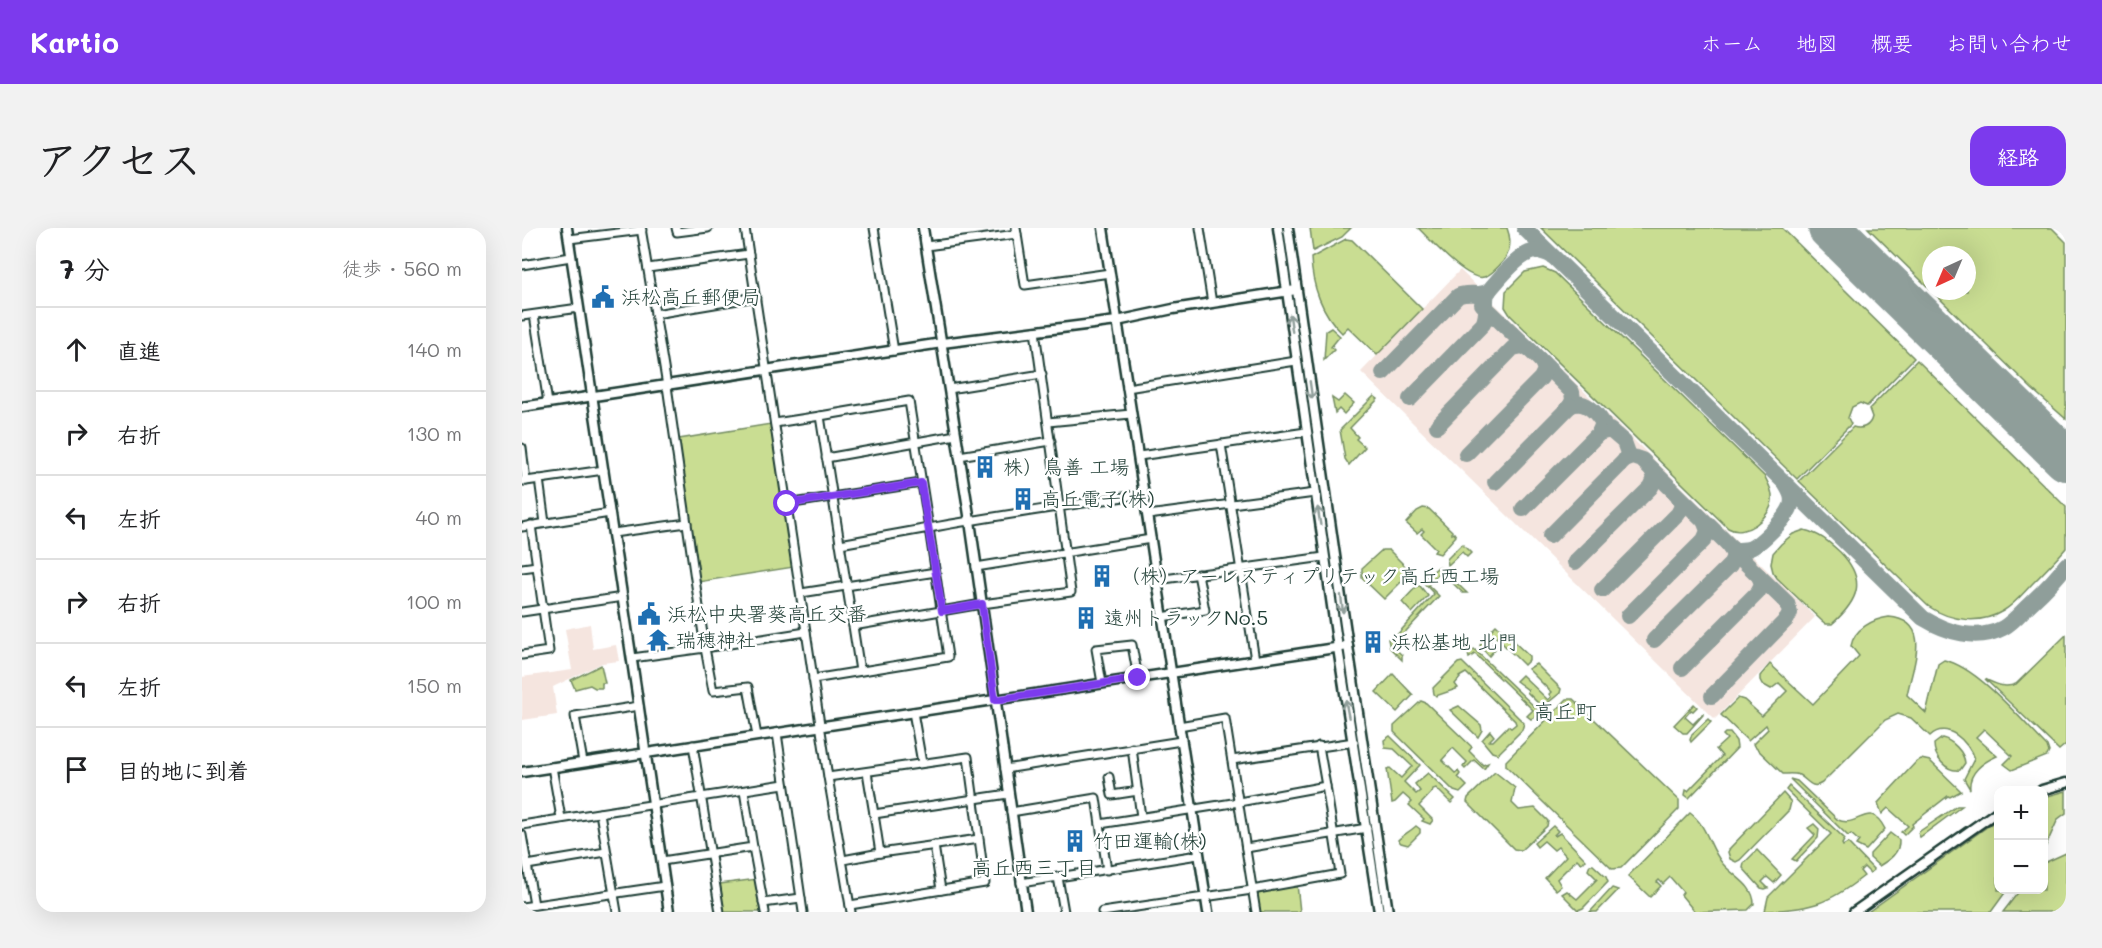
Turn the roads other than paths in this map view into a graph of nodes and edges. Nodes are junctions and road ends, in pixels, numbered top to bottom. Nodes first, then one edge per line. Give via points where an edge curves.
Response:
1 (567, 228) edge
2 (676, 228) edge
3 (708, 228) edge
4 (745, 228) edge
5 (874, 228) edge
6 (923, 228) edge
7 (1103, 228) edge
8 (1200, 228) edge
9 (1278, 228) edge
10 (1288, 228) edge
11 (642, 229) edge
12 (1016, 231) edge
13 (568, 239) junction
14 (926, 246) junction
15 (749, 254) junction
16 (571, 256) junction
17 (522, 265) edge
18 (648, 268) junction
19 (1110, 273) junction
20 (1296, 290) junction
21 (1286, 292) junction
22 (756, 297) junction
23 (1212, 303) junction
24 (579, 308) junction
25 (655, 314) junction
26 (534, 315) junction
27 (522, 316) edge
28 (1117, 321) junction
29 (1035, 331) junction
30 (942, 343) junction
31 (894, 351) junction
32 (1296, 361) junction
33 (767, 370) junction
34 (1042, 374) junction
35 (667, 386) junction
36 (949, 388) junction
37 (1127, 388) junction
38 (594, 396) junction
39 (548, 403) junction
40 (522, 407) edge
41 (1131, 414) junction
42 (820, 416) junction
43 (1048, 422) junction
44 (775, 423) junction
45 (1306, 432) junction
46 (956, 435) junction
47 (1051, 441) junction
48 (915, 443) junction
49 (1221, 444) junction
50 (522, 448) edge
51 (959, 456) junction
52 (1139, 456) junction
53 (826, 458) junction
54 (604, 470) junction
55 (538, 479) junction
56 (524, 481) edge
57 (921, 483) junction
58 (1315, 493) junction
59 (1144, 494) junction
60 (832, 497) junction
61 (787, 504) junction
62 (1231, 506) junction
63 (1060, 507) junction
64 (610, 513) junction
65 (1148, 515) junction
66 (970, 521) junction
67 (545, 523) junction
68 (687, 523) junction
69 (531, 525) junction
70 (522, 526) edge
71 (929, 528) junction
72 (613, 533) junction
73 (1151, 539) junction
74 (840, 543) junction
75 (1066, 553) junction
76 (1324, 557) junction
77 (537, 566) junction
78 (976, 567) junction
79 (1241, 567) junction
80 (522, 568) edge
81 (936, 572) junction
82 (1198, 574) junction
83 (1157, 580) junction
84 (848, 586) junction
85 (801, 592) junction
86 (622, 597) junction
87 (982, 604) junction
88 (543, 609) junction
89 (942, 611) junction
90 (522, 612) edge
91 (1162, 616) junction
92 (854, 626) junction
93 (806, 632) junction
94 (1348, 646) junction
95 (705, 648) junction
96 (1338, 648) junction
97 (522, 655) edge
98 (632, 658) junction
99 (1255, 660) junction
100 (860, 671) junction
101 (1171, 672) junction
102 (1138, 678) junction
103 (813, 679) junction
104 (1102, 683) junction
105 (995, 700) junction
106 (639, 706) junction
107 (913, 712) junction
108 (820, 726) junction
109 (1179, 726) junction
110 (777, 733) junction
111 (757, 736) junction
112 (1181, 741) junction
113 (1354, 742) junction
114 (693, 745) junction
115 (1319, 746) junction
116 (1132, 748) junction
117 (646, 753) junction
118 (1232, 760) junction
119 (583, 762) junction
120 (922, 763) junction
121 (552, 767) junction
122 (1005, 769) junction
123 (522, 771) edge
124 (867, 772) junction
125 (828, 777) junction
126 (1109, 777) dead end
127 (2066, 783) edge
128 (784, 784) junction
129 (1326, 786) junction
130 (2048, 788) edge
131 (744, 791) junction
132 (1138, 791) junction
133 (1008, 794) junction
134 (701, 796) junction
135 (974, 799) junction
136 (1239, 802) junction
137 (654, 804) junction
138 (1192, 808) junction
139 (1011, 812) junction
140 (600, 813) junction
141 (874, 814) junction
142 (1994, 814) edge
143 (1142, 817) junction
144 (561, 818) junction
145 (1100, 824) junction
146 (522, 825) edge
147 (1367, 828) junction
148 (1334, 832) junction
149 (522, 836) edge
150 (979, 839) junction
151 (934, 845) junction
152 (753, 847) junction
153 (1246, 848) junction
154 (606, 852) junction
155 (711, 853) junction
156 (880, 853) junction
157 (1198, 855) junction
158 (843, 860) junction
159 (662, 861) junction
160 (527, 865) junction
161 (1107, 870) junction
162 (1058, 877) junction
163 (1021, 883) junction
164 (665, 886) junction
165 (941, 890) junction
166 (1252, 890) junction
167 (613, 894) junction
168 (1205, 896) junction
169 (801, 898) junction
170 (763, 903) junction
171 (1158, 904) junction
172 (534, 905) junction
173 (522, 907) edge
174 (850, 909) edge
175 (617, 912) edge
176 (669, 912) edge
177 (720, 912) edge
178 (765, 912) edge
179 (803, 912) edge
180 (1026, 912) edge
181 (1064, 912) edge
182 (1102, 912) edge
183 (1159, 912) edge
184 (1208, 912) edge
185 (1256, 912) edge
186 (1379, 912) edge
187 (1388, 912) edge
188 (1854, 912) edge

1 - 13 street
2 - 3 street via 677,232
4 - 15 street
5 - 31 street
6 - 14 street
7 - 19 street
8 - 23 street
9 - 21 street
10 - 20 street
11 - 13 street
11 - 18 street
12 - 14 street
12 - 19 street via 1025,285
13 - 16 street
14 - 30 street
15 - 18 street
15 - 22 street
16 - 17 street
16 - 24 street
18 - 25 street
19 - 28 street
20 - 21 street
20 -> 94 street
21 - 23 street
32 -> 21 street
22 - 25 street
22 - 33 street
23 - 28 street
24 - 26 street
24 - 38 street
25 - 35 street
26 - 27 street
26 - 39 street
28 - 29 street
28 - 37 street
29 - 30 street
29 - 34 street
30 - 31 street
30 - 36 street
31 - 33 street
32 - 37 street
32 - 45 street
33 - 35 street
33 - 44 street
34 - 36 street
34 - 43 street
35 - 38 street
35 - 68 street
36 - 46 street
37 - 41 street
38 - 39 street
38 - 54 street
39 - 40 street
41 - 43 street
41 - 52 street
42 - 44 street
42 - 48 street via 909,401
42 - 53 street
43 - 47 street
44 - 61 street
45 - 49 street
45 - 58 street
46 - 48 street
46 - 51 street
47 - 51 street
47 - 63 street
48 - 53 street
48 - 57 street
49 - 52 street
49 - 62 street
50 - 56 street
51 - 66 street
52 - 59 street
53 - 60 street
54 - 55 street
54 - 64 street
55 - 56 street
55 - 67 street
57 - 60 street
57 - 71 street
58 - 62 street
76 -> 58 street
59 - 63 street
59 - 65 street
60 - 61 street
60 - 74 street
61 - 85 street
62 - 65 street
62 - 79 street
63 - 66 street
63 - 75 street
64 - 67 street
64 - 72 street
65 - 73 street
66 - 71 street
66 - 78 street
67 - 69 street
68 - 72 street
68 - 95 street
69 - 70 street
69 - 77 street
71 - 74 street
71 - 81 street
72 - 86 street
73 - 75 street
73 - 83 street
74 - 84 street
75 - 78 street
75 - 87 street via 1071,592
76 - 79 street
76 - 96 street
77 - 80 street
77 - 88 street
78 - 87 street
79 - 82 street
79 - 99 street
81 - 84 street
81 - 89 street
82 - 83 street
82 - 91 street via 1205,610
83 - 91 street
84 - 85 street
84 - 92 street
85 - 93 street
86 - 88 street
86 - 98 street
87 - 89 street
87 - 105 street
88 - 90 street
88 - 97 street via 549,651
89 - 92 street
89 - 100 street via 948,657
91 - 101 street
92 - 100 street
93 - 95 street
93 - 103 street
94 - 96 street
94 - 187 street
95 - 98 street
95 - 111 street via 713,691 748,687
96 - 99 street
113 -> 96 street
98 - 106 street
99 - 101 street
100 - 103 street
101 - 102 street
101 - 109 street
102 - 104 street
102 - 104 street via 1132,645 1096,649
103 - 108 street
104 - 105 street
105 - 107 street
105 - 122 street
106 - 117 street
106 - 119 street via 575,716
107 - 108 street
107 - 120 street
108 - 110 street
108 - 125 street
109 - 112 street
109 - 118 street via 1226,718
110 - 111 street
110 - 128 street
111 - 114 street
112 - 116 street
112 - 138 street
113 - 115 street
113 - 147 street
114 - 117 street
114 - 134 street
115 - 118 street
115 - 129 street
116 - 122 street
116 - 132 street
117 - 119 street
117 - 137 street
118 - 136 street
119 - 121 street
120 - 124 street
120 - 135 street via 968,757
121 - 123 street
121 - 144 street
122 - 133 street
124 - 125 street
124 - 141 street
125 - 158 street
126 - 132 street via 1112,795
127 - 130 street
128 - 131 street
128 - 169 street
129 - 136 street
129 - 148 street
131 - 134 street
131 - 152 street
132 - 143 street
133 - 135 street
133 - 139 street
134 - 137 street
134 - 155 street
135 - 141 street
135 - 150 street
136 - 138 street
136 - 153 street
137 - 140 street
137 - 159 street
138 - 143 street
138 - 157 street
139 - 145 street via 1096,798
139 - 163 street
140 - 144 street
140 - 154 street
141 - 156 street
142 - 188 street
143 - 145 street
144 - 146 street
145 - 161 street
147 - 148 street
147 - 186 street
148 - 153 street
148 - 166 street via 1340,874
149 - 160 street
150 - 151 street
150 - 165 street via 985,883
151 - 156 street
151 - 165 street
152 - 155 street
152 - 170 street
153 - 166 street
154 - 160 street
154 - 167 street
155 - 159 street
155 - 177 street
156 - 158 street
157 - 161 street
157 - 168 street
158 - 174 street
159 - 164 street
160 - 172 street
161 - 162 street
162 - 163 street
162 - 181 street
163 - 180 street
164 - 167 street
164 - 176 street
165 - 174 street
166 - 168 street
166 - 185 street
167 - 172 street
167 - 175 street
168 - 171 street
168 - 184 street
169 - 170 street
169 - 179 street
170 - 178 street
171 - 182 street
171 - 183 street
172 - 173 street

